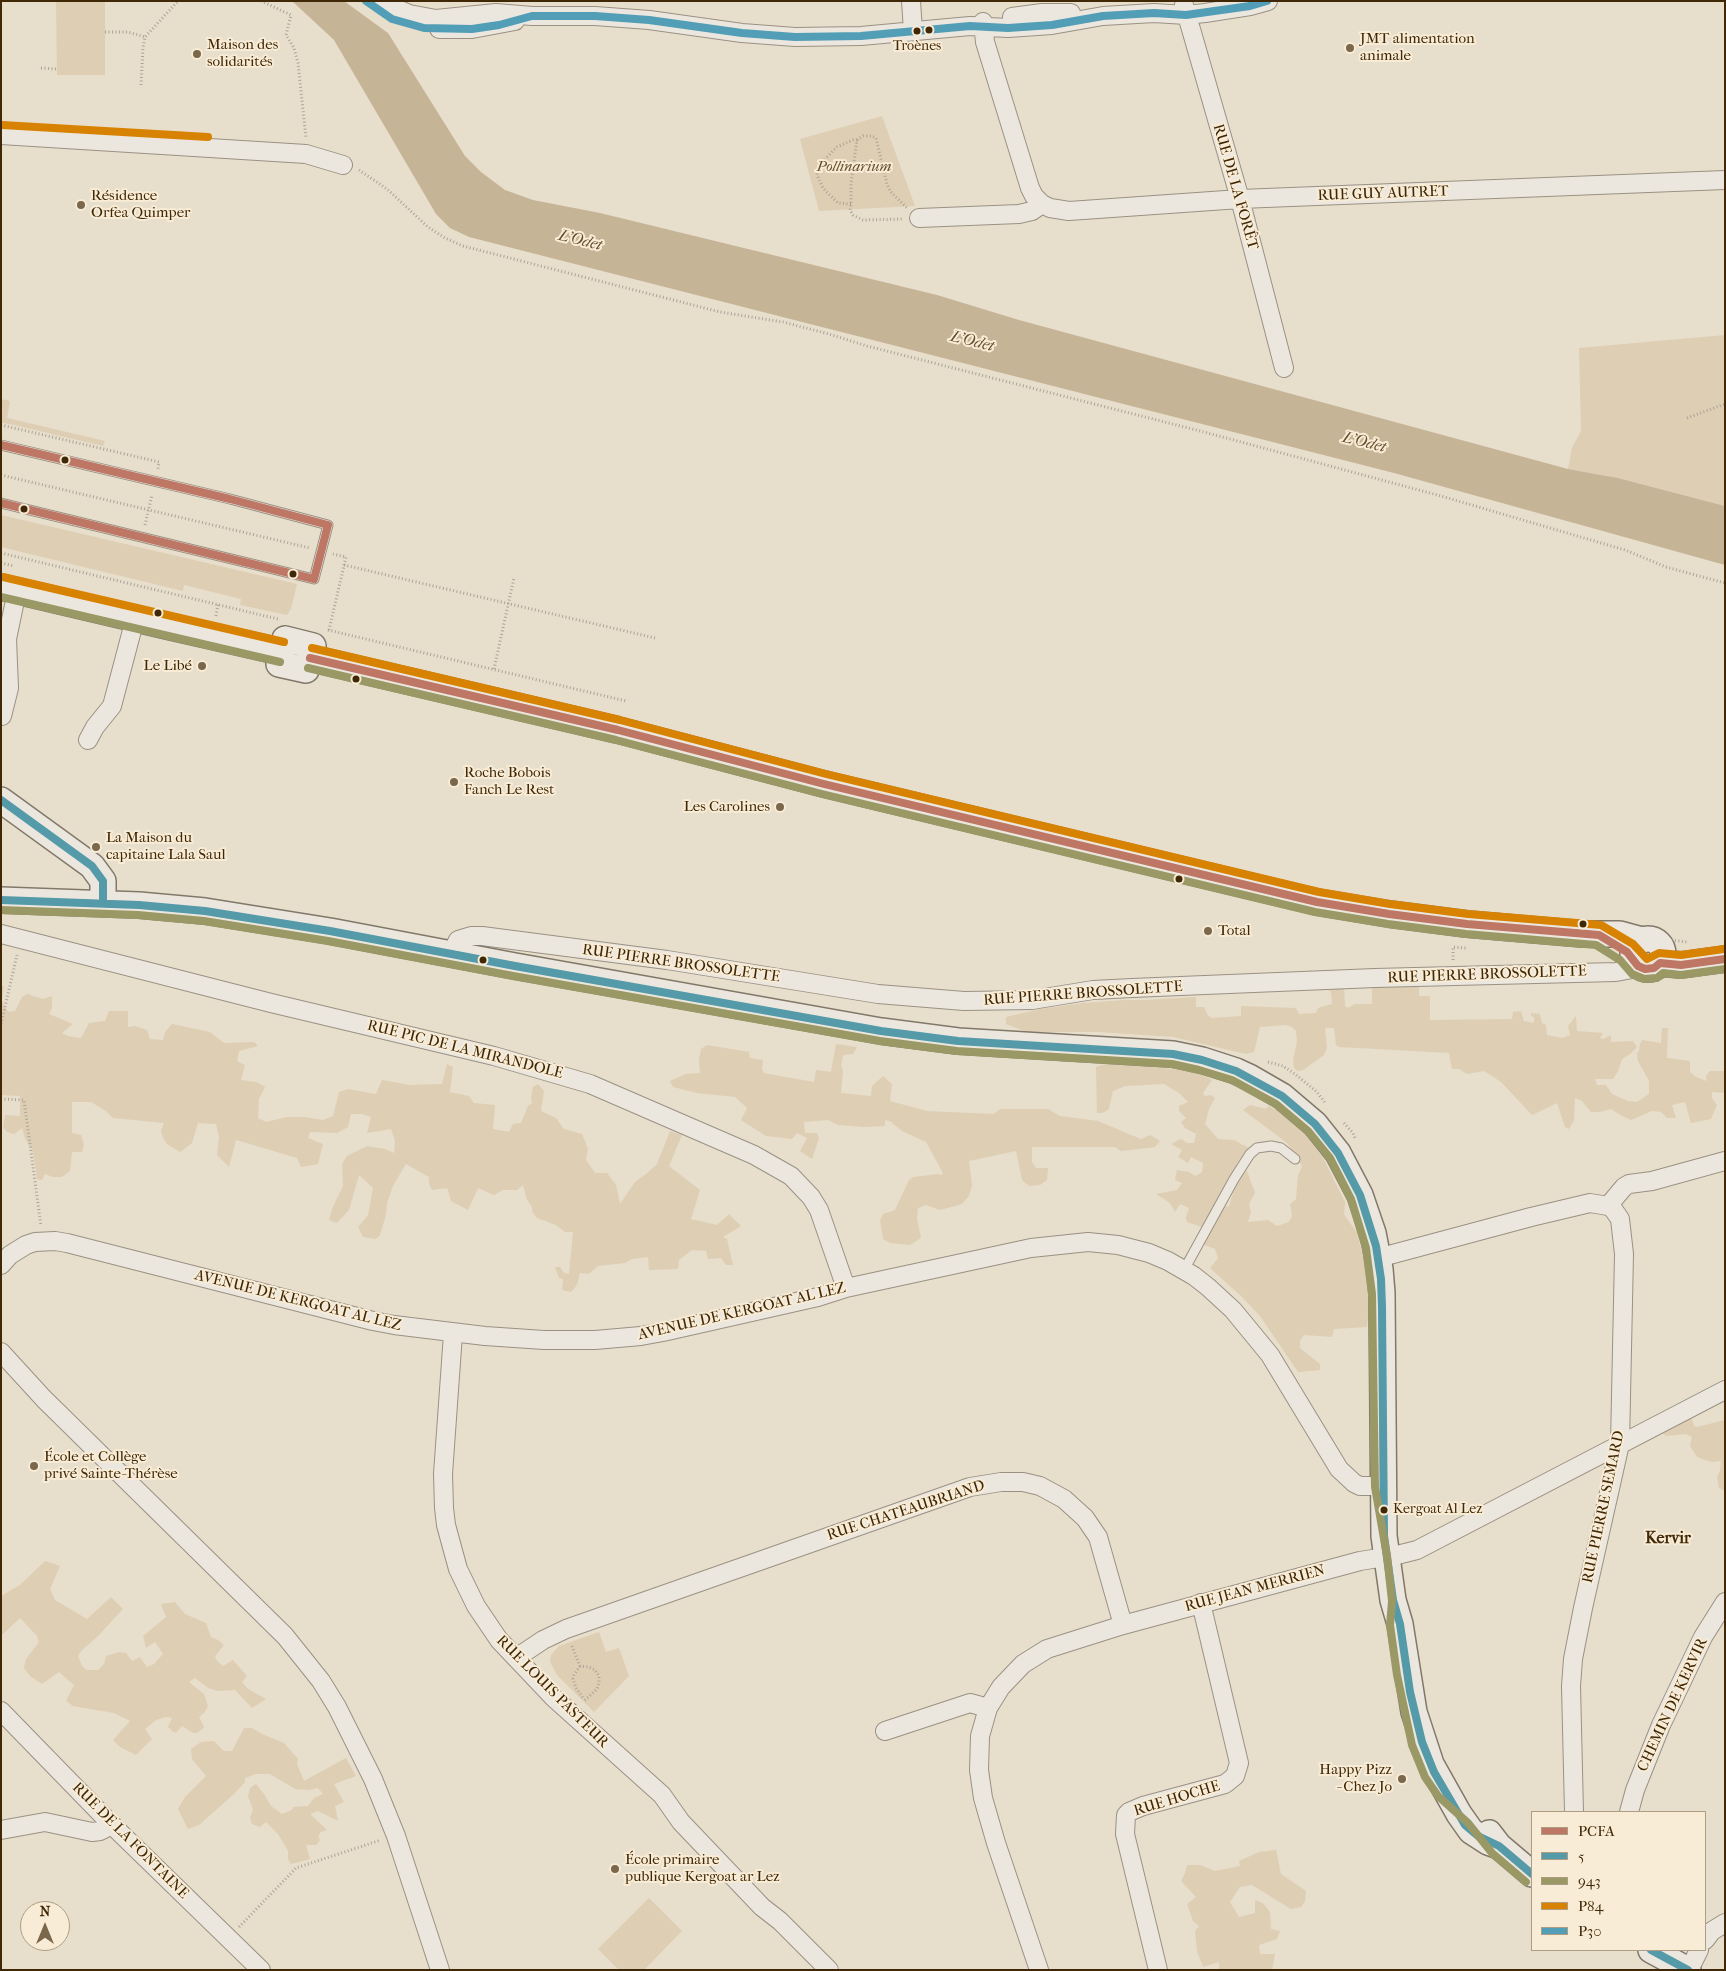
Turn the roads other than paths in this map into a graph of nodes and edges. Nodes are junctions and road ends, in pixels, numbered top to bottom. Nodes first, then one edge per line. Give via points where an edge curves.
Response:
1 (366, 1) edge
2 (379, 1) edge
3 (911, 1) edge
4 (1208, 1) edge
5 (1268, 1) edge
6 (1185, 10) junction
7 (532, 16) junction
8 (978, 25) junction
9 (913, 31) junction
10 (1, 135) edge
11 (343, 165) road end
12 (1725, 180) edge
13 (1240, 199) junction
14 (1042, 204) junction
15 (919, 218) road end
16 (1284, 368) dead end
17 (1, 445) edge
18 (1, 503) edge
19 (9, 589) edge
20 (135, 619) junction
21 (2, 716) edge
22 (88, 740) dead end
23 (1, 800) edge
24 (1, 900) edge
25 (103, 903) junction
26 (1, 934) edge
27 (451, 954) junction
28 (1647, 954) junction
29 (1719, 959) edge
30 (1295, 1159) dead end
31 (1725, 1161) edge
32 (1608, 1206) junction
33 (1378, 1258) junction
34 (1, 1265) edge
35 (1184, 1270) junction
36 (846, 1288) junction
37 (453, 1334) junction
38 (1, 1352) edge
39 (1725, 1390) edge
40 (1620, 1444) junction
41 (1385, 1486) junction
42 (1392, 1556) junction
43 (1725, 1602) edge
44 (1201, 1603) junction
45 (1123, 1625) junction
46 (516, 1658) junction
47 (988, 1708) junction
48 (1, 1711) edge
49 (885, 1731) dead end
50 (1574, 1811) edge
51 (1629, 1811) edge
52 (112, 1825) junction
53 (1, 1830) edge
54 (1531, 1873) edge
55 (1725, 1923) edge
56 (1706, 1939) edge
57 (1653, 1951) edge
58 (1698, 1951) edge
59 (261, 1970) edge
60 (440, 1970) edge
61 (829, 1970) edge
62 (1039, 1970) edge
63 (1158, 1970) edge
64 (1688, 1970) edge

1 - 7 street via 392,19 424,28 472,29
2 - 7 street via 409,14 436,19 496,13
3 - 9 street
4 - 6 street
5 - 6 street via 1241,8
6 - 8 street via 1102,16 1052,25 1008,28
6 - 13 street, RUE DE LA FORÊT
7 - 9 street via 622,18 779,37 842,37
8 - 9 street
8 - 14 street via 1030,188
10 - 11 street via 306,154
12 - 13 street, RUE GUY AUTRET
13 - 14 street, RUE GUY AUTRET via 1069,211
13 - 16 street, RUE DE LA FORÊT
14 - 15 street via 1019,214
17 - 18 lane via 328,525 314,579
19 - 20 street
19 - 21 street via 9,688
20 - 22 street via 112,706 94,727
20 - 28 street via 282,652 285,639 313,646 310,658 589,723 824,784 1317,902 1467,924 1599,935
23 - 25 street via 92,866 103,881
24 - 25 street
25 - 27 street via 167,906 226,914
26 - 36 street, RUE PIC DE LA MIRANDOLE via 511,1060 599,1088 754,1155 791,1176 819,1210
27 - 28 street, RUE PIERRE BROSSOLETTE via 458,940 482,936 685,963 878,994 964,1001 1032,1000 1093,990 1132,988 1616,972 1626,971
27 - 33 street via 881,1031 958,1041 1172,1054 1218,1065 1250,1077 1282,1096 1324,1134 1346,1166 1360,1195
28 - 29 street
30 - 35 lane via 1281,1148 1270,1146 1257,1148 1250,1154
31 - 32 street via 1629,1184
32 - 33 street via 1590,1203 1562,1209
32 - 40 street, RUE PIERRE SEMARD via 1620,1219 1624,1242
33 - 41 street
34 - 37 street, AVENUE DE KERGOAT AL LEZ via 26,1245 67,1243 373,1321
35 - 36 street, AVENUE DE KERGOAT AL LEZ via 1132,1247 1079,1242 1012,1252
35 - 41 street, AVENUE DE KERGOAT AL LEZ via 1223,1300 1258,1338 1339,1469 1360,1486
36 - 37 street, AVENUE DE KERGOAT AL LEZ via 682,1328 619,1339 544,1340
37 - 46 street, RUE LOUIS PASTEUR via 444,1474 446,1525 458,1570 476,1606
38 - 60 street via 44,1399 294,1646 320,1681 373,1778 421,1906
39 - 40 street, RUE JEAN MERRIEN
40 - 42 street, RUE JEAN MERRIEN via 1418,1550
40 - 50 street, RUE PIERRE SEMARD via 1573,1659
41 - 42 street via 1390,1509
42 - 44 street, RUE JEAN MERRIEN via 1360,1561
42 - 54 street via 1402,1601 1400,1624 1410,1692 1419,1732 1431,1764 1471,1831 1499,1846
43 - 51 street, CHEMIN DE KERVIR via 1661,1725
44 - 45 street, RUE JEAN MERRIEN
44 - 63 street, RUE HOCHE via 1239,1764 1235,1776 1225,1784 1143,1806 1126,1815 1124,1826
45 - 46 street, RUE CHATEAUBRIAND via 1093,1527 1064,1499 1031,1483 1015,1481 970,1487 566,1629
45 - 47 street via 1060,1644 1036,1655 1001,1687
46 - 61 street, RUE LOUIS PASTEUR via 577,1720 662,1795 681,1822 762,1907 780,1920
47 - 49 street via 970,1703
47 - 62 street via 978,1753 983,1798
48 - 52 street, RUE DE LA FONTAINE
52 - 53 street via 92,1832 45,1822
52 - 59 street, RUE DE LA FONTAINE
55 - 56 street
57 - 64 street
58 - 64 street

